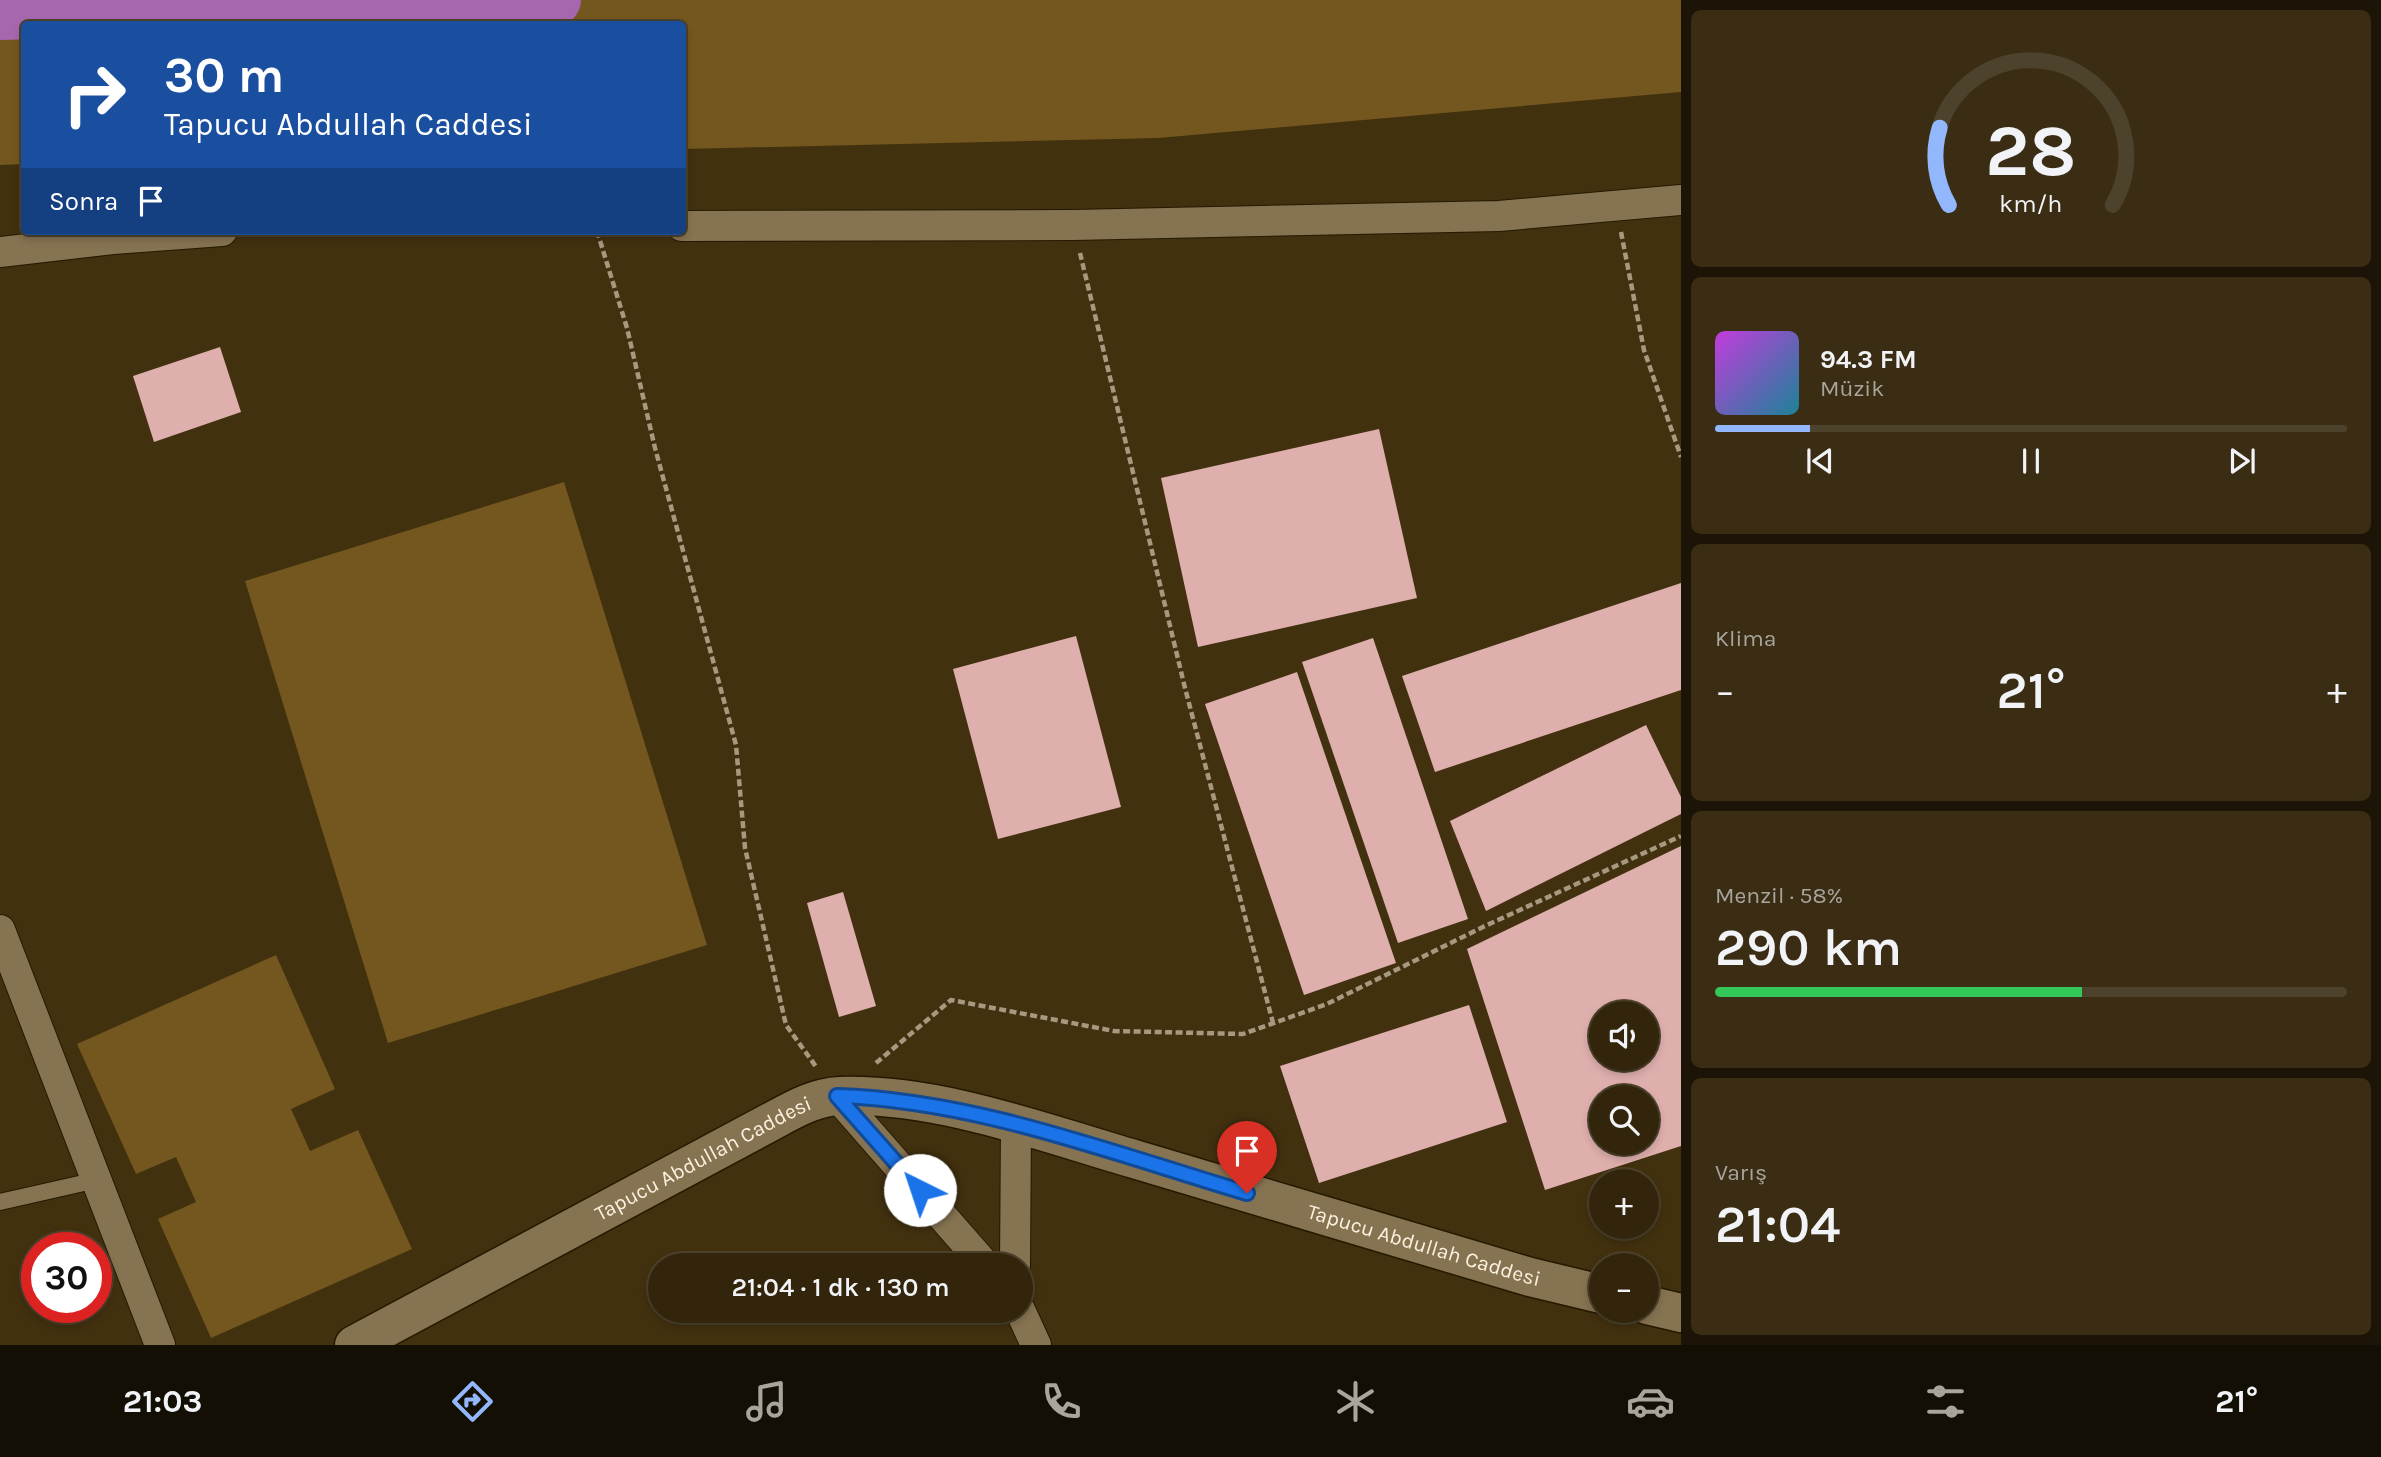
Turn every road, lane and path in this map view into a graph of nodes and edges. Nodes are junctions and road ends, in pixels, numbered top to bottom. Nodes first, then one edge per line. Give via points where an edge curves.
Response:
1 (1681, 200) edge
2 (1616, 207) junction
3 (1073, 225) junction
4 (686, 226) edge
5 (168, 235) edge
6 (598, 235) edge
7 (0, 252) edge
8 (1681, 457) edge
9 (1681, 836) edge
10 (0, 930) edge
11 (1273, 1023) junction
12 (837, 1096) junction
13 (1016, 1124) junction
14 (97, 1180) junction
15 (0, 1202) edge
16 (974, 1253) edge
17 (1015, 1253) edge
18 (1589, 1291) edge
19 (1659, 1308) edge
20 (1681, 1313) edge
21 (1026, 1323) edge
22 (160, 1345) edge
23 (354, 1345) edge
24 (1036, 1345) edge

1 - 2 street
2 - 3 street via 1499,216
2 - 8 path via 1644,350
3 - 4 street
3 - 11 path via 1185,688
5 - 7 street
6 - 12 path via 627,328 655,449 736,745 745,848 786,1025
9 - 11 path via 1327,1004
10 - 14 street
11 - 12 path via 1243,1034 1114,1031 951,1000
12 - 13 street, Tapucu Abdullah Caddesi via 922,1103
12 - 16 street
12 - 23 street, Tapucu Abdullah Caddesi via 786,1113
13 - 17 street
13 - 18 street, Tapucu Abdullah Caddesi
14 - 15 lane
14 - 22 street
19 - 20 street
21 - 24 street

